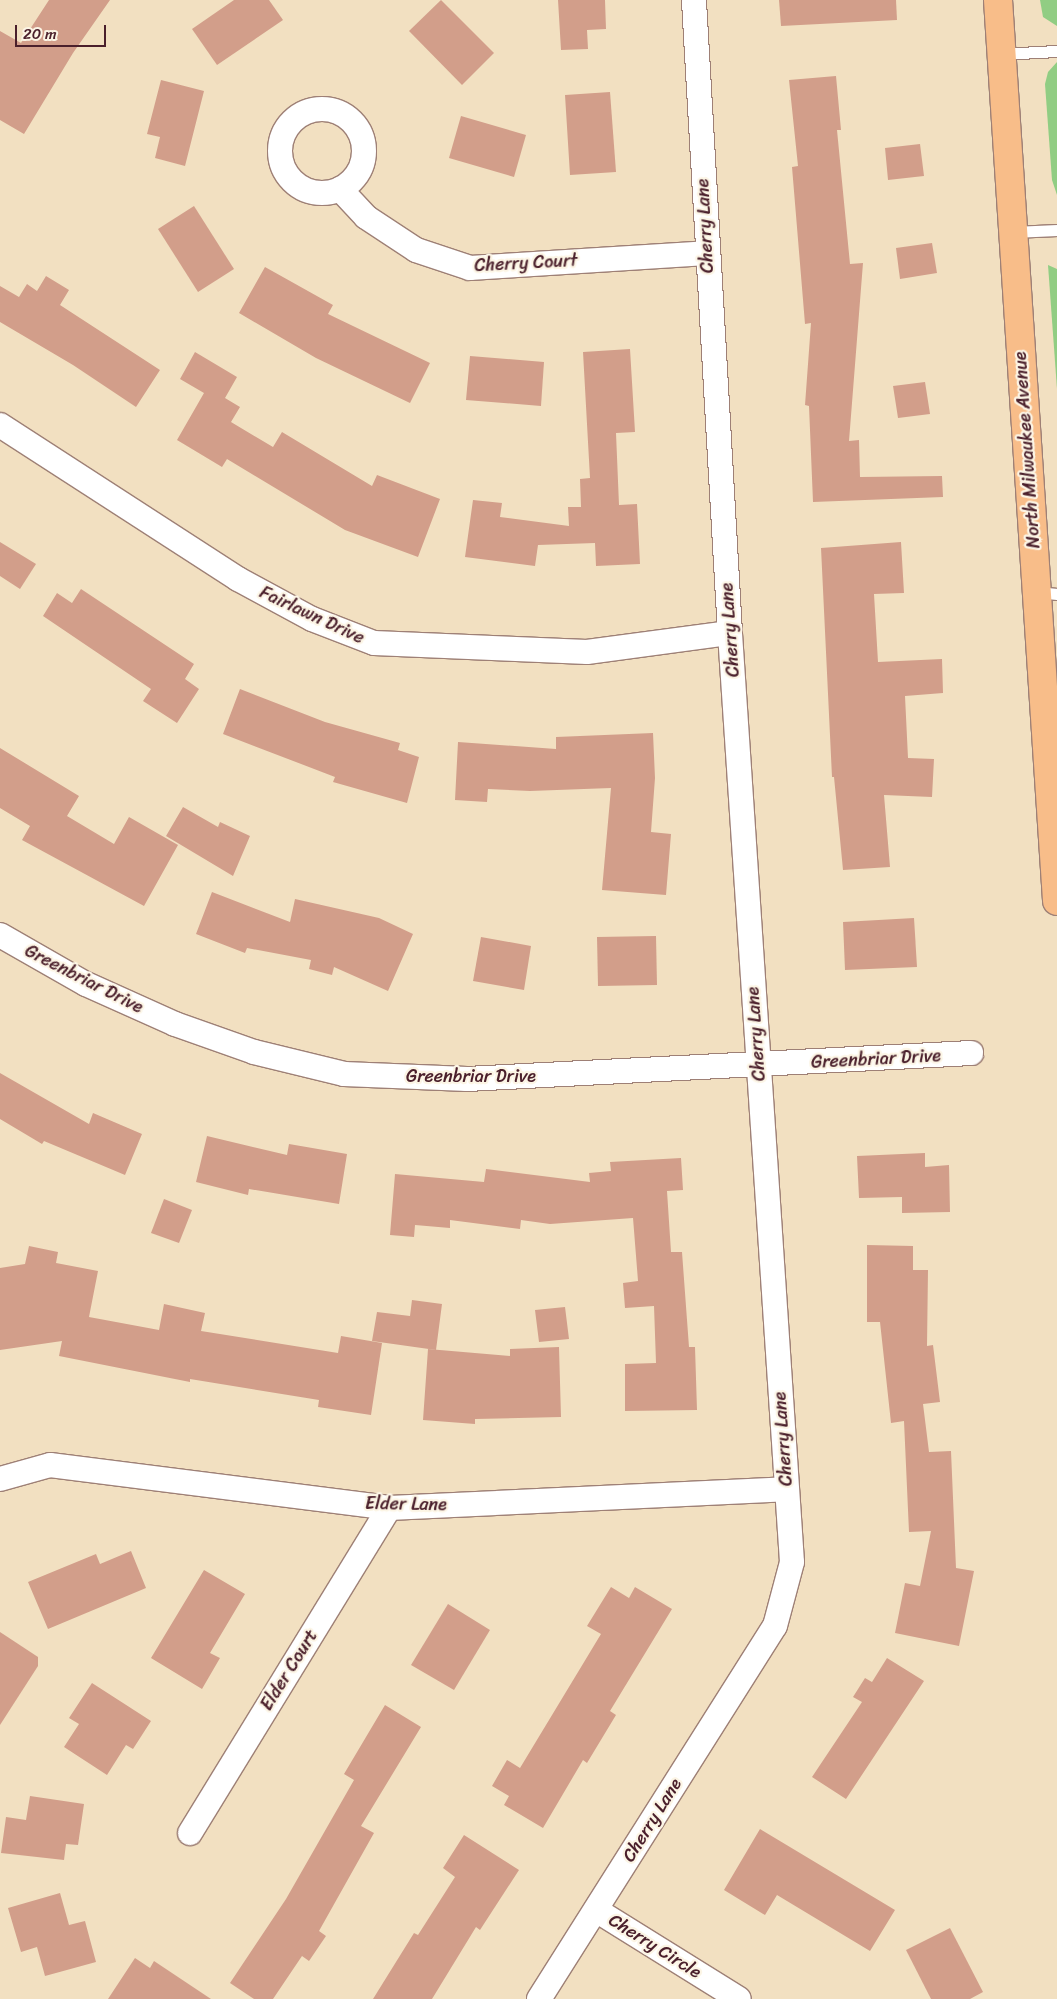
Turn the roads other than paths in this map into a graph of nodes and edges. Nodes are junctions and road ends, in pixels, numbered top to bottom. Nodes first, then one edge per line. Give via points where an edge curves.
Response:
1 (694, 0) edge
2 (998, 0) edge
3 (1057, 51) edge
4 (1001, 54) junction
5 (340, 189) dead end
6 (1057, 230) edge
7 (1013, 232) junction
8 (707, 253) junction
9 (0, 425) edge
10 (1047, 593) edge
11 (730, 633) junction
12 (1057, 901) edge
13 (0, 935) edge
14 (971, 1054) dead end
15 (758, 1065) junction
16 (0, 1479) edge
17 (786, 1489) junction
18 (389, 1508) junction
19 (190, 1833) dead end
20 (596, 1910) junction
21 (539, 1999) edge
22 (739, 1999) edge

1 - 8 street, Cherry Lane
2 - 4 main road, North Milwaukee Avenue
3 - 4 lane
4 - 7 main road, North Milwaukee Avenue
5 - 8 street, Cherry Court via 366,217 416,250 470,268
6 - 7 lane
7 - 10 main road, North Milwaukee Avenue
8 - 11 street, Cherry Lane
9 - 11 street, Fairlawn Drive via 238,579 312,619 374,643 586,652
10 - 12 main road, North Milwaukee Avenue
11 - 15 street, Cherry Lane
13 - 15 street, Greenbriar Drive via 86,984 175,1024 254,1052 344,1074 467,1079
14 - 15 street, Greenbriar Drive
15 - 17 street, Cherry Lane
16 - 18 street, Elder Lane via 50,1465
17 - 18 street, Elder Lane
17 - 20 street, Cherry Lane via 792,1562 775,1626
18 - 19 street, Elder Court
20 - 21 street, Cherry Lane
20 - 22 street, Cherry Circle

